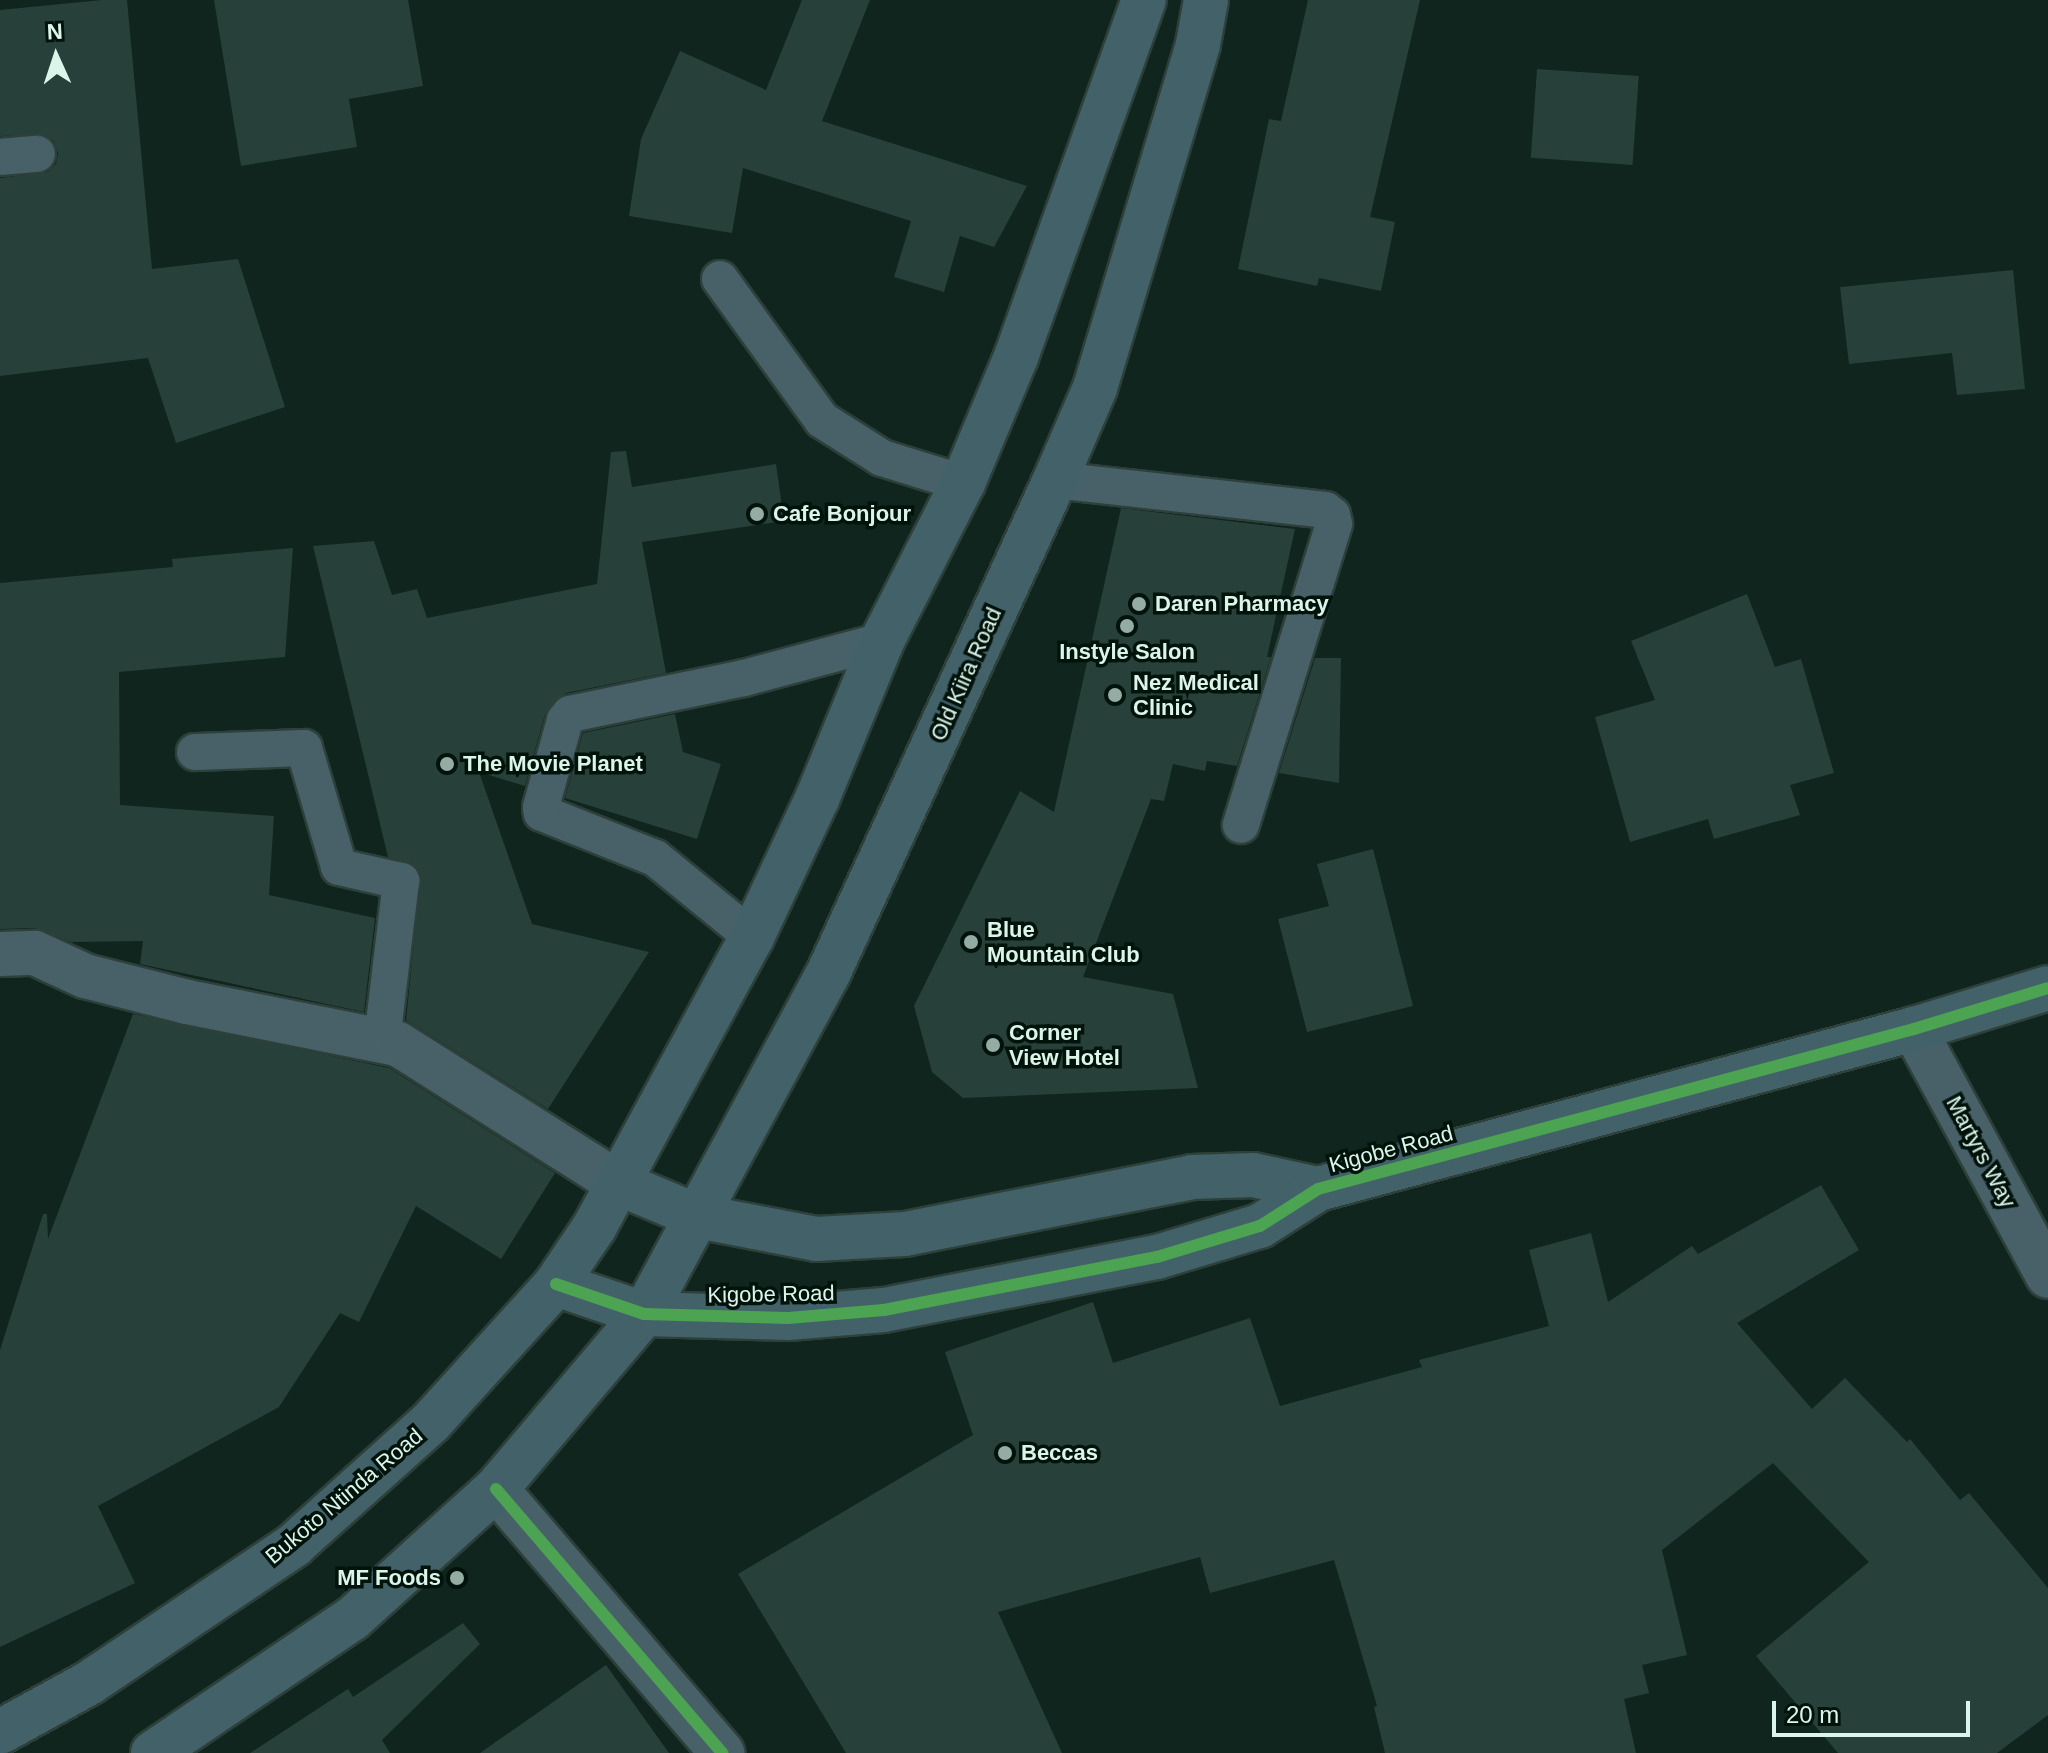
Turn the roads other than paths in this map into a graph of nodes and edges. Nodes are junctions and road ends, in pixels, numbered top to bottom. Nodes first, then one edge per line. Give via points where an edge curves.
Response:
1 (1144, 0) edge
2 (1206, 0) edge
3 (37, 154) dead end
4 (0, 157) edge
5 (720, 279) dead end
6 (1055, 480) junction
7 (963, 483) junction
8 (882, 641) junction
9 (195, 752) dead end
10 (1241, 825) dead end
11 (752, 937) junction
12 (0, 954) edge
13 (2048, 988) edge
14 (1914, 1029) junction
15 (382, 1041) junction
16 (618, 1183) junction
17 (1318, 1189) junction
18 (697, 1216) junction
19 (2048, 1276) edge
20 (556, 1284) junction
21 (644, 1314) junction
22 (496, 1489) junction
23 (0, 1732) edge
24 (153, 1753) edge
25 (722, 1753) edge

1 - 7 main road via 1016,357
2 - 6 main road, Old Kiira Road via 1198,44 1095,388
3 - 4 lane
5 - 7 lane via 822,420 882,458
6 - 10 lane via 1325,510 1332,515 1334,524
6 - 18 main road, Old Kiira Road via 828,974
7 - 8 main road
8 - 11 main road via 817,799
8 - 11 lane via 744,678 570,714 565,720 542,813 655,858
9 - 15 lane via 304,748 339,867 401,881
11 - 16 main road
12 - 15 street via 35,953 85,976 187,1002
13 - 14 main road, Kigobe Road
14 - 17 main road, Kigobe Road
14 - 19 street, Martyrs Way
15 - 16 street via 398,1044
16 - 18 main road, Kigobe Road
16 - 20 main road, Bukoto Ntinda Road
17 - 18 main road, Kigobe Road via 1253,1175 1192,1177 905,1234 816,1239
17 - 21 main road, Kigobe Road via 1260,1226 1170,1253 884,1310 788,1318
18 - 21 main road, Old Kiira Road
20 - 21 main road, Kigobe Road
20 - 23 main road, Bukoto Ntinda Road via 431,1422 294,1545 89,1683
21 - 22 main road
22 - 24 main road via 352,1619
22 - 25 street

